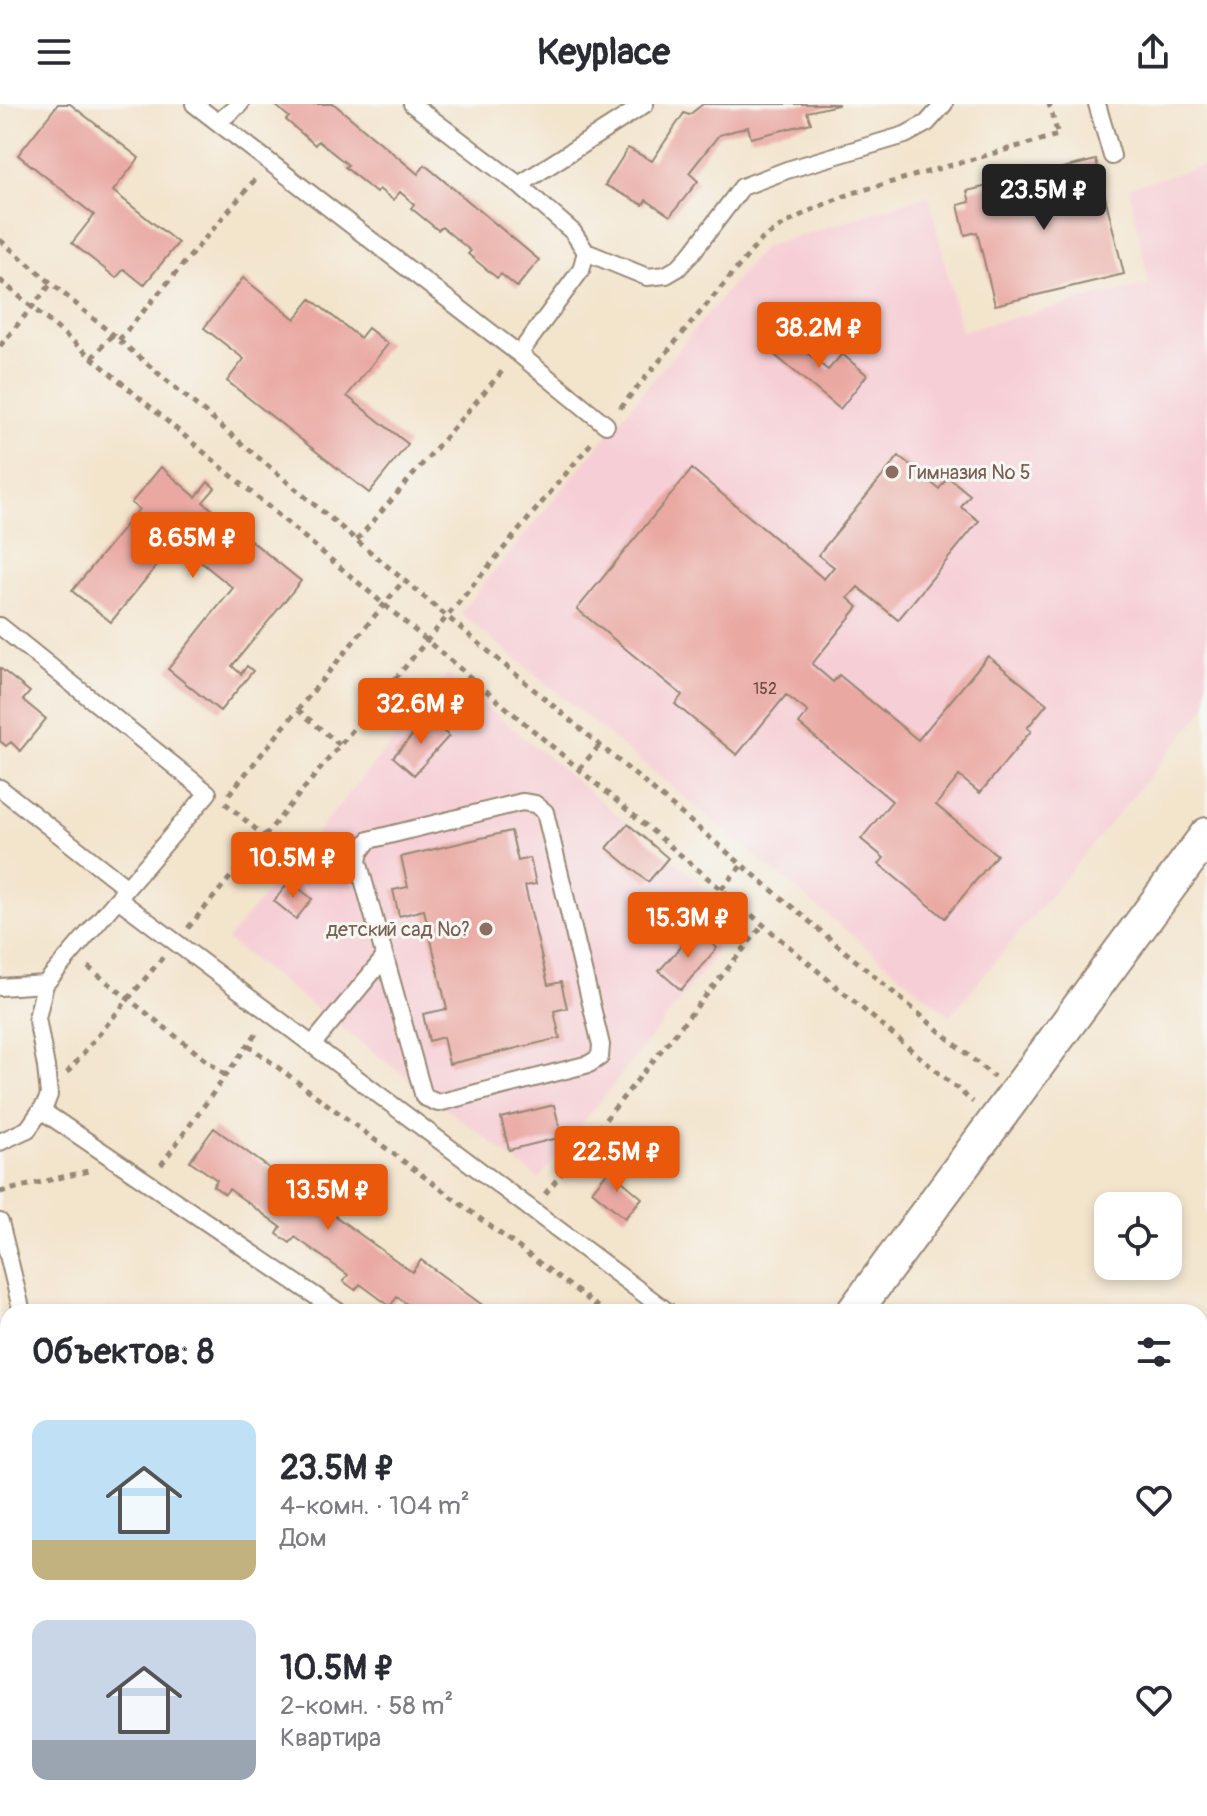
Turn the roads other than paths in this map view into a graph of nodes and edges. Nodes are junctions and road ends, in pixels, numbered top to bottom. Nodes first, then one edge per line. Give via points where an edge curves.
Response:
1 (194, 104) edge
2 (240, 104) edge
3 (412, 104) edge
4 (645, 104) edge
5 (944, 104) edge
6 (1097, 104) edge
7 (218, 122) junction
8 (1112, 156) dead end
9 (519, 185) junction
10 (586, 252) junction
11 (513, 360) junction
12 (606, 425) road end
13 (0, 626) edge
14 (0, 788) edge
15 (1207, 835) edge
16 (122, 893) junction
17 (385, 957) junction
18 (45, 984) junction
19 (0, 987) edge
20 (312, 1045) junction
21 (424, 1097) junction
22 (45, 1102) junction
23 (409, 1117) junction
24 (0, 1142) edge
25 (0, 1222) edge
26 (20, 1304) edge
27 (327, 1304) edge
28 (657, 1304) edge
29 (860, 1304) edge

1 - 7 lane
2 - 7 lane
3 - 9 lane
4 - 9 lane
5 - 10 lane via 927,123 905,135 742,187 691,254 666,275 647,277
6 - 8 lane
7 - 11 lane
9 - 10 lane via 573,232
10 - 11 lane via 581,270
11 - 12 lane
13 - 16 lane via 208,793
14 - 16 lane
15 - 29 street
16 - 18 lane
16 - 20 lane via 176,942
17 - 20 lane
17 - 21 lane
17 - 21 lane via 358,861 369,840 522,802 545,812 600,1057 438,1103
18 - 19 lane
18 - 22 lane via 37,1018 46,1067
20 - 23 lane
21 - 23 lane
22 - 24 lane via 28,1129
22 - 27 lane via 120,1163
23 - 28 lane
25 - 26 lane

